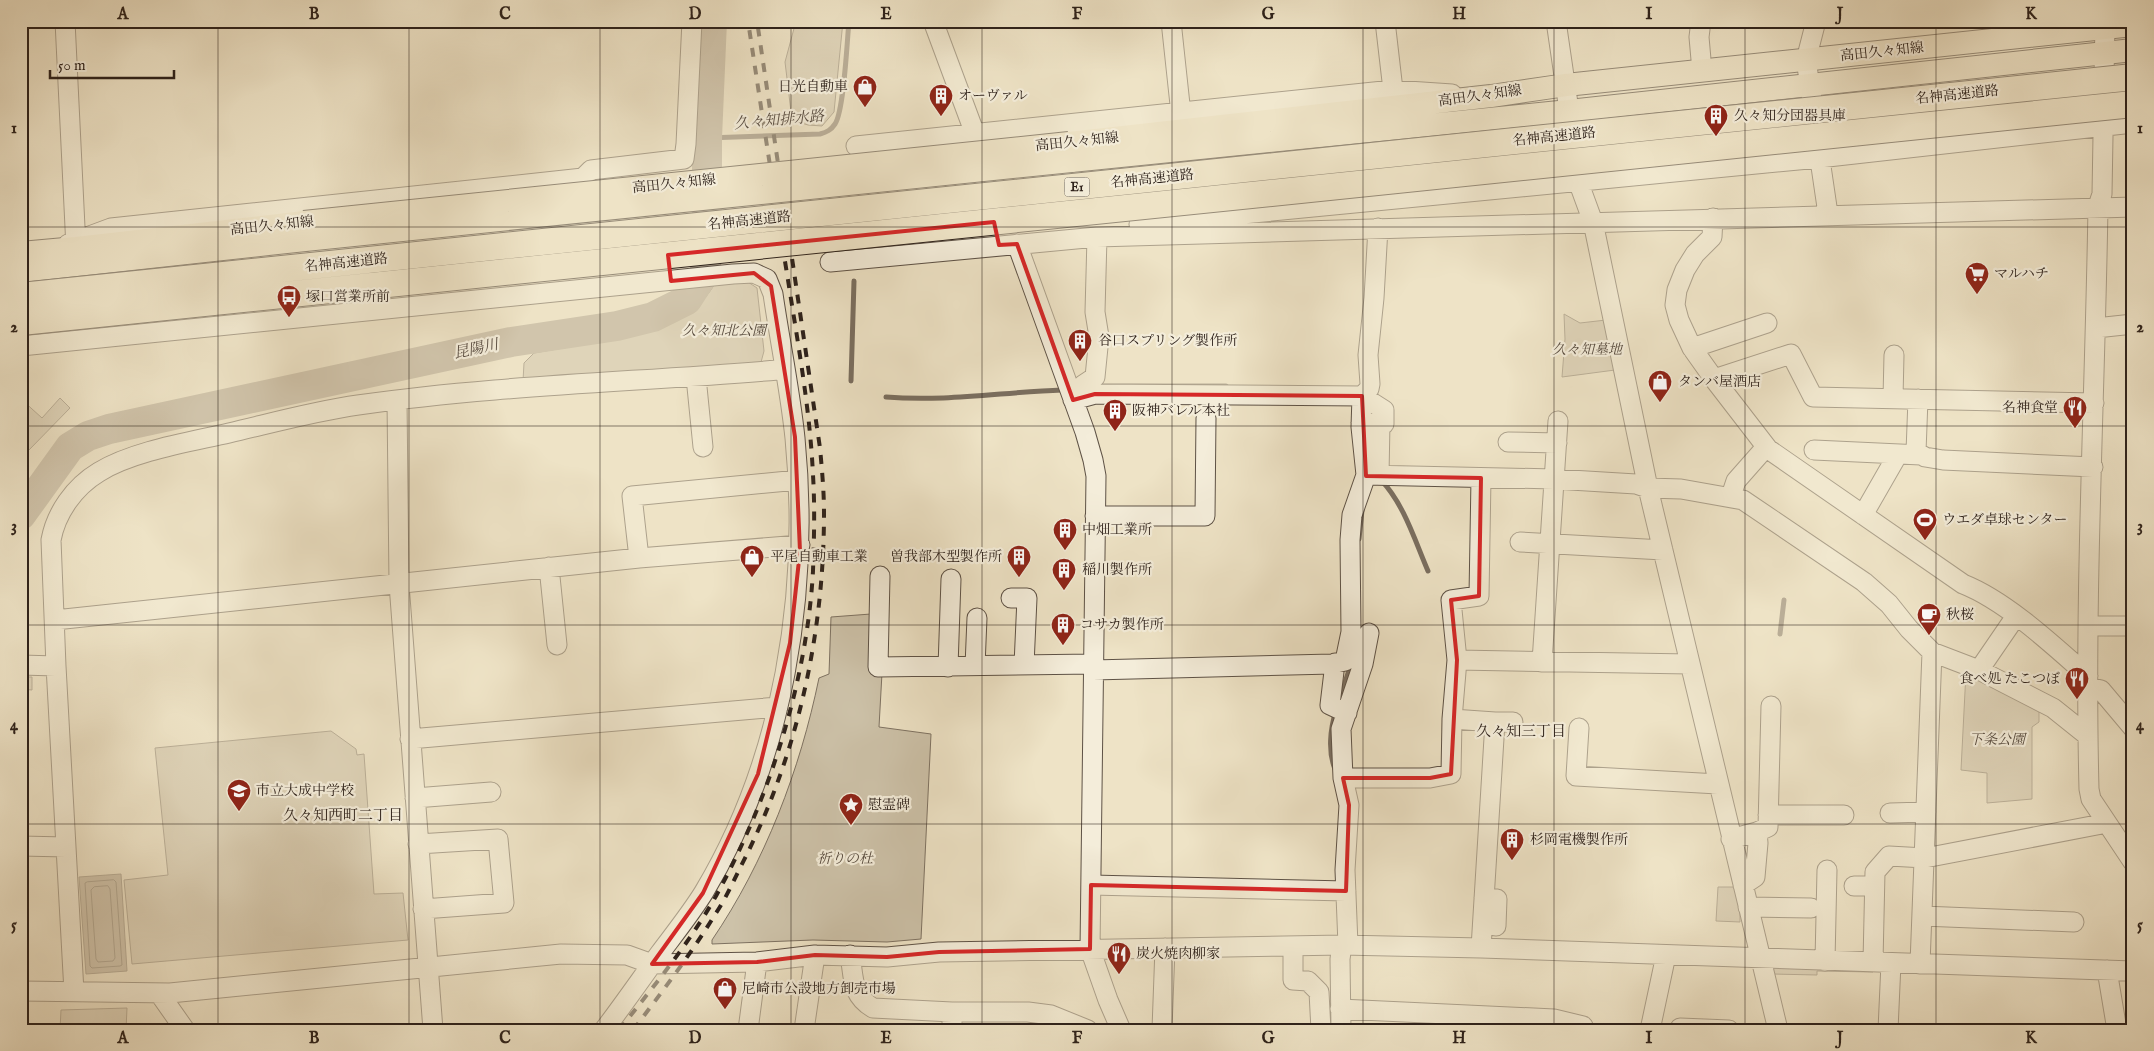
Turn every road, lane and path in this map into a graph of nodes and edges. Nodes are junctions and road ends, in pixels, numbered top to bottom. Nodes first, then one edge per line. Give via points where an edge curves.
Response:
1 (65, 21) edge
2 (692, 21) edge
3 (933, 21) edge
4 (1171, 21) edge
5 (1385, 21) edge
6 (1556, 21) edge
7 (1816, 21) edge
8 (1698, 22) edge
9 (2105, 25) edge
10 (2133, 25) edge
11 (2133, 50) edge
12 (2104, 53) junction
13 (1806, 60) junction
14 (1702, 71) junction
15 (2133, 77) edge
16 (1566, 86) junction
17 (1810, 86) junction
18 (1393, 90) junction
19 (1491, 96) junction
20 (2133, 104) edge
21 (1569, 111) junction
22 (1182, 114) junction
23 (2133, 123) edge
24 (2103, 127) junction
25 (975, 134) junction
26 (856, 146) dead end
27 (1070, 152) junction
28 (1819, 158) junction
29 (660, 163) junction
30 (1578, 180) junction
31 (365, 200) junction
32 (2098, 206) junction
33 (2133, 207) edge
34 (1828, 214) junction
35 (1713, 218) junction
36 (1593, 222) junction
37 (1378, 228) junction
38 (305, 231) junction
39 (1097, 237) junction
40 (1046, 242) junction
41 (76, 245) junction
42 (1008, 245) junction
43 (21, 253) edge
44 (830, 262) dead end
45 (21, 271) edge
46 (677, 280) junction
47 (21, 296) edge
48 (381, 309) junction
49 (21, 322) edge
50 (1767, 323) dead end
51 (2133, 324) edge
52 (2097, 339) junction
53 (21, 345) edge
54 (1692, 348) junction
55 (1894, 355) dead end
56 (785, 373) junction
57 (696, 377) junction
58 (1714, 380) junction
59 (1362, 396) junction
60 (1893, 398) junction
61 (1918, 399) junction
62 (397, 400) junction
63 (1073, 400) junction
64 (2094, 402) junction
65 (1206, 418) dead end
66 (1558, 421) dead end
67 (1508, 442) dead end
68 (1557, 444) junction
69 (703, 447) dead end
70 (1766, 447) junction
71 (1814, 450) dead end
72 (1898, 454) junction
73 (1920, 455) junction
74 (2093, 467) junction
75 (1373, 475) junction
76 (1481, 478) junction
77 (798, 480) junction
78 (1554, 480) junction
79 (1648, 488) junction
80 (1731, 496) junction
81 (1863, 515) junction
82 (1095, 516) junction
83 (1520, 542) dead end
84 (800, 545) junction
85 (1549, 545) junction
86 (1663, 550) junction
87 (639, 558) junction
88 (549, 567) junction
89 (880, 576) dead end
90 (951, 579) dead end
91 (399, 584) junction
92 (1011, 598) dead end
93 (2016, 616) junction
94 (977, 618) dead end
95 (55, 620) junction
96 (2089, 626) junction
97 (2133, 626) edge
98 (1369, 633) dead end
99 (557, 645) dead end
100 (1932, 652) junction
101 (1457, 660) junction
102 (1340, 661) junction
103 (1542, 662) junction
104 (1363, 664) junction
105 (1690, 664) junction
106 (21, 665) edge
107 (56, 666) junction
108 (975, 666) junction
109 (1024, 666) junction
110 (948, 667) junction
111 (1094, 667) junction
112 (1979, 670) junction
113 (2088, 682) junction
114 (1771, 706) dead end
115 (778, 707) junction
116 (1348, 713) junction
117 (1452, 719) junction
118 (1579, 728) dead end
119 (2133, 728) edge
120 (2088, 736) junction
121 (410, 738) junction
122 (1343, 778) junction
123 (1718, 784) junction
124 (491, 792) dead end
125 (415, 798) junction
126 (1926, 812) junction
127 (1890, 813) dead end
128 (1768, 815) junction
129 (1844, 815) dead end
130 (2106, 822) junction
131 (1757, 832) junction
132 (1731, 838) junction
133 (418, 844) junction
134 (21, 846) edge
135 (66, 847) junction
136 (1925, 858) junction
137 (2133, 862) edge
138 (1827, 870) dead end
139 (1091, 885) junction
140 (1742, 885) junction
141 (1854, 886) dead end
142 (1874, 886) junction
143 (1340, 891) junction
144 (1484, 898) junction
145 (1748, 907) junction
146 (1812, 908) dead end
147 (423, 909) junction
148 (1922, 916) junction
149 (2074, 922) dead end
150 (1496, 926) dead end
151 (1345, 945) junction
152 (1293, 946) junction
153 (1165, 948) junction
154 (1481, 948) junction
155 (1090, 949) junction
156 (814, 955) junction
157 (850, 955) junction
158 (1666, 955) junction
159 (1761, 959) junction
160 (1825, 961) junction
161 (757, 962) junction
162 (1882, 963) junction
163 (652, 964) junction
164 (1920, 964) junction
165 (428, 967) junction
166 (2107, 970) junction
167 (2133, 971) edge
168 (21, 991) edge
169 (74, 992) junction
170 (159, 993) junction
171 (1340, 1009) junction
172 (952, 1021) edge
173 (1680, 1028) dead end
174 (185, 1030) edge
175 (433, 1030) edge
176 (604, 1030) edge
177 (748, 1030) edge
178 (804, 1030) edge
179 (1088, 1030) edge
180 (1121, 1030) edge
181 (1160, 1030) edge
182 (1321, 1030) edge
183 (1341, 1030) edge
184 (1582, 1030) edge
185 (1650, 1030) edge
186 (1729, 1030) edge
187 (1778, 1030) edge
188 (1888, 1030) edge
189 (2117, 1030) edge

1 - 41 street
2 - 29 street via 684,159
3 - 25 street
4 - 22 street
5 - 18 street
6 - 16 street
7 - 13 street
8 - 14 street
9 - 10 main road, 高田久々知線
9 - 12 street
9 - 13 main road, 高田久々知線
11 - 12 main road, 高田久々知線
12 - 17 main road, 高田久々知線
12 - 24 street
13 - 14 main road, 高田久々知線
13 - 17 street
14 - 16 main road, 高田久々知線
15 - 47 highway, 名神高速道路 / E1, bridge
16 - 19 main road, 高田久々知線
16 - 21 street
17 - 21 main road, 高田久々知線
17 - 28 street
18 - 19 street
18 - 22 street
19 - 27 main road, 高田久々知線
20 - 49 highway, 名神高速道路 / E1, bridge
21 - 27 main road, 高田久々知線
21 - 30 street
22 - 25 street
23 - 24 street
24 - 28 street
24 - 32 street via 2102,194
25 - 26 street
25 - 42 street
27 - 38 main road, 高田久々知線, bridge
28 - 30 street
28 - 34 street
29 - 31 street via 591,170 583,178
29 - 46 street
30 - 36 street
30 - 40 street via 1095,228
31 - 41 street via 111,228
31 - 48 street
32 - 33 street
32 - 34 street
32 - 52 street
34 - 35 street
35 - 36 street
35 - 54 street via 1712,237 1685,270 1675,305
36 - 37 street
36 - 79 street
37 - 39 street
37 - 59 street via 1368,355 1370,384
38 - 41 main road, 高田久々知線
38 - 45 main road, 高田久々知線
39 - 40 street
39 - 63 street via 1095,312 1099,337 1095,377 1083,385
40 - 42 street
41 - 43 main road, 高田久々知線 via 53,251
42 - 44 street
42 - 63 street
46 - 48 street
46 - 56 street via 754,273 767,280 773,294
48 - 53 street
50 - 54 street
51 - 52 street
52 - 64 street
54 - 58 street
55 - 60 street
56 - 57 street via 778,370
56 - 77 street
57 - 62 street
57 - 69 street
58 - 60 street via 1791,354 1813,397
58 - 70 street
59 - 63 street via 1095,394
59 - 75 street via 1375,420
60 - 61 street
61 - 64 street
61 - 73 street via 1916,452
62 - 91 street
62 - 95 street via 356,405 206,438 126,459 99,472 67,502 54,524 51,540
63 - 82 street via 1093,460
64 - 74 street
65 - 82 street via 1205,516
66 - 68 street
67 - 68 street
68 - 78 street
70 - 80 street via 1736,481
70 - 81 street
71 - 72 street
72 - 73 street
72 - 81 street
73 - 74 street via 1944,460
74 - 96 street
75 - 76 street
75 - 102 street via 1354,506 1356,608
76 - 78 street
76 - 101 street via 1479,596 1451,600
77 - 84 street
77 - 87 street via 632,496
78 - 79 street via 1636,484
78 - 85 street
79 - 80 street
79 - 86 street
80 - 100 street via 1744,500 1864,582 1890,604
81 - 93 street
82 - 111 street
83 - 85 street
84 - 87 street
84 - 115 street via 790,643
85 - 86 street
85 - 103 street
86 - 105 street
87 - 88 street
88 - 91 street
88 - 99 street
89 - 110 street via 878,667
90 - 110 street
91 - 95 street
91 - 121 street
92 - 109 street via 1027,598
93 - 112 street
93 - 113 street
94 - 108 street
95 - 107 street
96 - 97 street
96 - 113 street
98 - 104 street
100 - 112 street
100 - 126 street
101 - 103 street
101 - 117 street
102 - 104 street
102 - 111 street via 1206,668
102 - 116 street via 1330,705
103 - 105 street
104 - 116 street
105 - 123 street
106 - 107 street
107 - 135 street
108 - 109 street
108 - 110 street
109 - 111 street
111 - 139 street
112 - 120 street via 2053,708
113 - 119 street via 2101,690
113 - 120 street
114 - 128 street
115 - 121 street
115 - 163 street via 758,774 732,838 703,893
116 - 122 street via 1341,730
117 - 122 street via 1451,774 1430,778
117 - 144 street via 1503,719
118 - 123 street via 1576,776
120 - 130 street via 2091,799
121 - 125 street
122 - 143 street via 1349,805
123 - 132 street
124 - 125 street
125 - 133 street
126 - 127 street
126 - 136 street
128 - 129 street
128 - 131 street via 1768,827
130 - 136 street
130 - 137 street
131 - 132 street
131 - 140 street via 1756,877
132 - 140 street
133 - 147 street
133 - 147 street via 498,838 504,903
134 - 135 street
135 - 169 street
136 - 142 street via 1889,856 1874,872
136 - 148 street
138 - 160 street
139 - 143 street
139 - 155 street
140 - 145 street
141 - 142 street
142 - 162 street
143 - 151 street
144 - 150 street via 1497,899
144 - 154 street
145 - 146 street
145 - 159 street
147 - 165 street
148 - 149 street
148 - 164 street
151 - 152 street
151 - 154 street
151 - 171 street
152 - 153 street
152 - 182 street via 1294,980 1308,981 1319,992
153 - 155 street
153 - 181 street
154 - 158 street
155 - 157 street via 939,952 887,957
155 - 180 street
156 - 157 street
156 - 161 street
156 - 178 street
157 - 172 street via 856,991 863,1002 874,1008
158 - 159 street
158 - 185 street
159 - 160 street
159 - 187 street
160 - 162 street
161 - 163 street
161 - 177 street
162 - 164 street
162 - 188 street
163 - 165 street via 627,955 560,954
163 - 176 street
164 - 166 street
165 - 170 street
165 - 175 street
166 - 167 street
166 - 189 street
168 - 169 street
169 - 170 street
170 - 174 street
171 - 183 street
171 - 184 street via 1554,1019 1583,1026
172 - 179 street via 1028,1012 1051,1015
173 - 186 street

